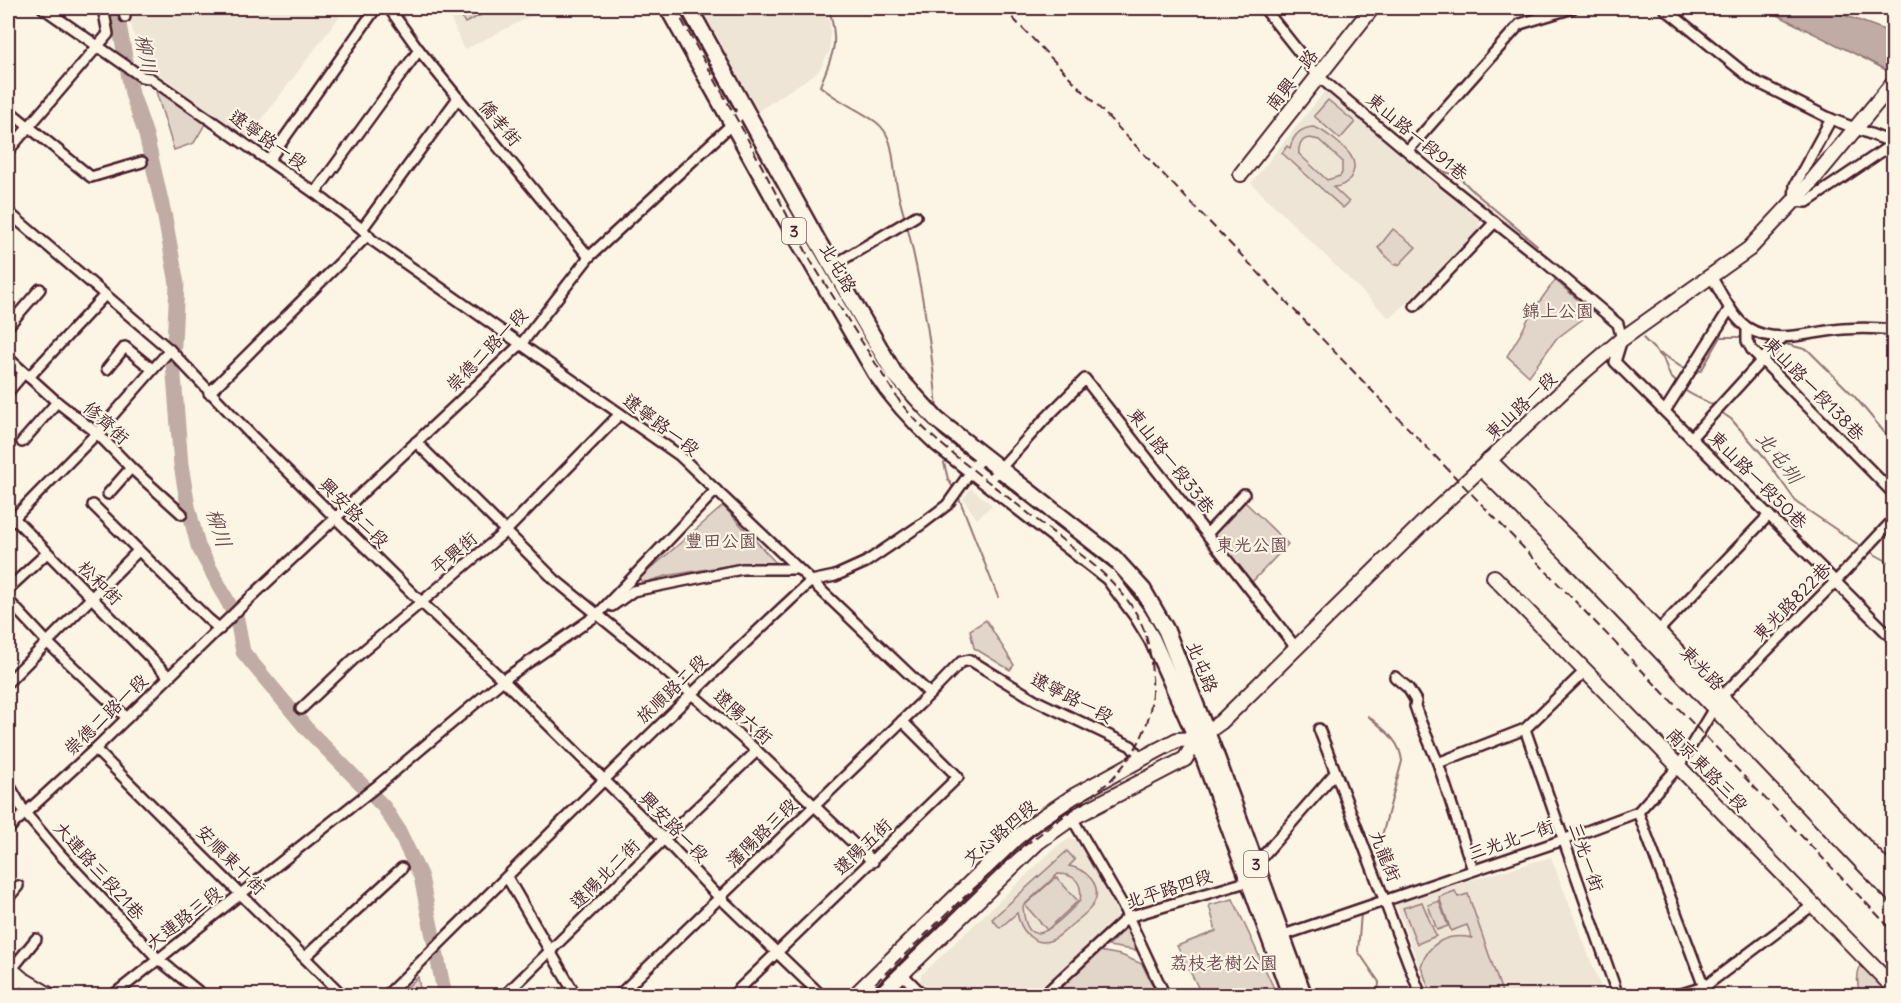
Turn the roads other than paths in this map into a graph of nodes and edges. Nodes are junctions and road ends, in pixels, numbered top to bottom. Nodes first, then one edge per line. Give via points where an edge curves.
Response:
1 (43, 8) edge
2 (103, 8) edge
3 (376, 8) edge
4 (389, 8) edge
5 (668, 8) edge
6 (689, 8) edge
7 (1264, 8) edge
8 (1372, 8) edge
9 (1569, 8) edge
10 (1664, 8) edge
11 (99, 46) junction
12 (419, 50) junction
13 (1318, 76) junction
14 (1893, 82) edge
15 (458, 98) junction
16 (744, 109) junction
17 (8, 110) edge
18 (1831, 119) junction
19 (732, 124) junction
20 (28, 127) junction
21 (1855, 128) junction
22 (1893, 143) edge
23 (1408, 150) junction
24 (8, 151) edge
25 (269, 160) junction
26 (142, 162) dead end
27 (1241, 174) dead end
28 (315, 193) junction
29 (1794, 201) junction
30 (8, 212) edge
31 (914, 218) dead end
32 (1495, 222) junction
33 (365, 232) junction
34 (589, 257) junction
35 (832, 266) junction
36 (1711, 276) junction
37 (40, 290) dead end
38 (105, 295) junction
39 (1415, 306) dead end
40 (1730, 308) junction
41 (8, 326) edge
42 (1747, 328) junction
43 (1893, 330) edge
44 (1783, 337) junction
45 (1622, 339) junction
46 (522, 343) junction
47 (172, 353) junction
48 (8, 358) edge
49 (1762, 361) junction
50 (107, 369) dead end
51 (152, 369) junction
52 (26, 375) junction
53 (8, 392) edge
54 (209, 393) junction
55 (57, 402) junction
56 (1665, 411) junction
57 (620, 414) junction
58 (97, 433) junction
59 (1691, 438) junction
60 (22, 442) dead end
61 (416, 442) junction
62 (982, 456) junction
63 (1485, 464) junction
64 (131, 468) junction
65 (999, 469) junction
66 (971, 470) junction
67 (987, 483) junction
68 (716, 490) junction
69 (108, 494) dead end
70 (1244, 494) dead end
71 (1893, 494) edge
72 (93, 505) dead end
73 (182, 514) dead end
74 (1769, 515) junction
75 (336, 517) junction
76 (9, 518) edge
77 (1893, 519) edge
78 (506, 531) junction
79 (1207, 534) junction
80 (138, 551) junction
81 (47, 553) junction
82 (797, 570) junction
83 (1494, 577) dead end
84 (811, 581) junction
85 (1836, 581) junction
86 (8, 589) edge
87 (91, 597) junction
88 (8, 600) edge
89 (421, 602) junction
90 (597, 615) junction
91 (223, 626) junction
92 (1658, 631) junction
93 (1893, 640) edge
94 (48, 643) junction
95 (1297, 650) junction
96 (1586, 670) junction
97 (170, 677) junction
98 (1395, 677) dead end
99 (503, 680) junction
100 (8, 682) edge
101 (691, 694) junction
102 (930, 694) junction
103 (1717, 702) junction
104 (301, 709) dead end
105 (127, 718) junction
106 (903, 721) junction
107 (1319, 729) dead end
108 (1525, 729) junction
109 (1202, 736) junction
110 (95, 749) junction
111 (757, 751) junction
112 (1141, 759) junction
113 (1438, 764) junction
114 (1678, 766) junction
115 (1335, 772) junction
116 (603, 779) junction
117 (8, 783) edge
118 (813, 806) junction
119 (1638, 812) junction
120 (25, 813) junction
121 (1072, 818) junction
122 (8, 829) edge
123 (664, 839) junction
124 (1563, 840) junction
125 (873, 862) junction
126 (402, 868) dead end
127 (1473, 870) junction
128 (1255, 874) junction
129 (507, 877) junction
130 (1893, 877) edge
131 (18, 886) dead end
132 (241, 893) junction
133 (1893, 896) edge
134 (720, 897) junction
135 (8, 898) edge
136 (1386, 900) junction
137 (1814, 905) junction
138 (1128, 917) junction
139 (1276, 938) junction
140 (36, 939) dead end
141 (778, 951) junction
142 (550, 952) junction
143 (305, 957) junction
144 (158, 960) junction
145 (14, 972) edge
146 (902, 974) junction
147 (1704, 987) junction
148 (1893, 988) edge
149 (8, 993) edge
150 (51, 996) edge
151 (112, 996) edge
152 (204, 996) edge
153 (343, 996) edge
154 (386, 996) edge
155 (504, 996) edge
156 (576, 996) edge
157 (618, 996) edge
158 (732, 996) edge
159 (822, 996) edge
160 (854, 996) edge
161 (879, 996) edge
162 (924, 996) edge
163 (1043, 996) edge
164 (1165, 996) edge
165 (1291, 996) edge
166 (1304, 996) edge
167 (1421, 996) edge
168 (1618, 996) edge
169 (1675, 996) edge
170 (1712, 996) edge

1 - 11 street
2 - 11 street via 108,34
3 - 25 street
4 - 12 street, 僑孝街
5 - 19 main road, 北屯路 / 3
6 - 16 main road, 北屯路 / 3
7 - 13 street, 東山路一段91巷
8 - 13 street, 南興一路
9 - 23 street via 1520,24
10 - 18 street via 1744,74
11 - 20 street
11 - 25 street, 遼寧路一段
12 - 15 street, 僑孝街
12 - 28 street
13 - 23 street, 東山路一段91巷
13 - 27 street, 南興一路
14 - 21 street, 東山路一段
15 - 33 street
15 - 34 street, 僑孝街
16 - 19 street, 崇德二路一段
16 - 35 main road, 北屯路 / 3
17 - 20 street
18 - 21 street
18 - 29 street via 1795,185
19 - 34 street, 崇德二路一段
19 - 66 main road, 北屯路 / 3 via 875,372 902,409
20 - 24 street
20 - 26 street via 91,177
21 - 22 street
21 - 29 street, 東山路一段
22 - 29 street via 1807,202
23 - 32 street, 東山路一段91巷
25 - 28 street, 遼寧路一段
28 - 33 street, 遼寧路一段
29 - 36 street, 東山路一段 via 1749,249
30 - 38 street
31 - 35 street
32 - 39 street
32 - 45 street, 東山路一段91巷 via 1618,324
33 - 46 street, 遼寧路一段
33 - 54 street
34 - 46 street, 崇德二路一段
35 - 62 main road, 北屯路 / 3 via 894,374 937,420
36 - 40 street
36 - 45 street, 東山路一段
37 - 41 street
38 - 47 street
38 - 52 street
40 - 42 street
40 - 56 street
42 - 44 street
42 - 49 street, 東山路一段138巷 via 1747,341
43 - 44 street via 1844,329
44 - 49 street
45 - 56 street, 東山路一段50巷 via 1615,362
45 - 63 street, 東山路一段
46 - 57 street, 遼寧路一段
46 - 61 street, 崇德二路一段
47 - 51 street
47 - 54 street, 興安路二段
48 - 52 street, 修齊街
49 - 59 street
49 - 71 street, 東山路一段138巷
50 - 51 street via 125,347
51 - 58 street
52 - 53 street
52 - 55 street, 修齊街
54 - 75 street, 興安路二段
55 - 58 street, 修齊街
55 - 60 street
56 - 59 street, 東山路一段50巷
57 - 68 street, 遼寧路一段 via 679,455
57 - 78 street, 平興街
58 - 64 street, 修齊街
58 - 76 street
59 - 74 street, 東山路一段50巷
61 - 75 street, 崇德二路一段
61 - 78 street, 遼陽六街
62 - 65 main road, 北屯路 / 3
62 - 66 street
63 - 92 street, 東光路 via 1552,521
63 - 95 street, 東山路一段
63 - 103 street, 東光路 via 1570,557
64 - 69 street
64 - 73 street, 修齊街
65 - 67 street
65 - 79 street, 東山路一段33巷 via 1085,379
65 - 109 main road, 北屯路 / 3 via 1095,542 1143,590 1167,630
66 - 67 main road, 北屯路 / 3
66 - 84 street, 旅順路二段 via 947,505 866,562 835,576
67 - 109 main road, 北屯路 / 3 via 1108,577 1123,594 1152,639
68 - 82 street, 遼寧路一段
68 - 90 street
70 - 79 street
72 - 80 street
74 - 85 street, 東山路一段50巷
74 - 92 street
75 - 89 street, 興安路二段
75 - 91 street, 崇德二路一段
76 - 81 street, 松和街
77 - 85 street, 東光路822巷
78 - 89 street, 平興街
78 - 90 street, 遼陽六街
79 - 95 street, 東山路一段33巷
80 - 87 street
80 - 91 street via 208,619
81 - 86 street
81 - 87 street, 松和街
82 - 84 street, 遼寧路一段
82 - 90 street via 742,569 633,591
83 - 96 street, 南京東路三段
84 - 101 street, 旅順路二段
84 - 102 street, 遼寧路一段
85 - 93 street, 東山路一段50巷
85 - 103 street, 東光路822巷
87 - 94 street
87 - 97 street, 松和街
88 - 94 street
89 - 99 street, 興安路二段
89 - 104 street, 平興街
90 - 99 street
90 - 101 street, 遼陽六街
91 - 97 street, 崇德二路一段
92 - 103 street, 東光路
94 - 100 street
94 - 105 street
95 - 109 street, 東山路一段
96 - 108 street
96 - 114 street, 南京東路三段
97 - 105 street, 崇德二路一段
98 - 113 street via 1416,701
99 - 116 street, 興安路一段
99 - 132 street, 大連路三段
101 - 111 street, 遼陽六街
101 - 116 street, 旅順路二段
102 - 106 street, 瀋陽路三段
102 - 112 street, 遼寧路一段 via 961,662 970,660 1037,701 1131,746
103 - 114 street, 三光北一街
103 - 130 street, 東光路
103 - 133 street, 東光路
105 - 110 street, 崇德二路一段
106 - 118 street, 瀋陽路三段
106 - 125 street, 遼陽五街 via 958,777
107 - 115 street, 九龍街
108 - 113 street
108 - 124 street, 三光一街
109 - 112 street, 文心路四段 via 1177,740
109 - 121 street, 文心路四段 via 1185,759
109 - 128 main road, 北屯路 / 3
110 - 120 street, 崇德二路一段
110 - 132 street, 安順東十街
111 - 118 street, 遼陽六街
111 - 123 street, 遼陽北二街
112 - 160 street, 文心路四段 via 1074,796 1023,833
113 - 127 street
114 - 119 street, 三光北一街
114 - 137 street, 南京東路三段
115 - 128 street
115 - 136 street, 九龍街
116 - 123 street, 興安路一段
116 - 129 street, 旅順路二段
117 - 120 street, 大連路三段21巷
118 - 125 street, 遼陽六街
118 - 134 street, 瀋陽路三段
119 - 124 street, 三光北一街
119 - 147 street
120 - 122 street, 崇德二路一段
120 - 144 street, 大連路三段21巷
121 - 138 street
121 - 146 street, 文心路四段 via 1029,850
123 - 134 street, 興安路一段
123 - 142 street, 遼陽北二街
124 - 127 street, 三光北一街
124 - 168 street, 三光一街
125 - 141 street, 遼陽五街
126 - 143 street
127 - 136 street, 三光北一街
128 - 138 street, 北平路四段
128 - 139 main road, 北屯路 / 3
129 - 142 street
129 - 154 street, 旅順路二段
131 - 135 street
132 - 143 street, 安順東十街
132 - 144 street, 大連路三段
134 - 141 street, 興安路一段
134 - 157 street, 瀋陽路三段
136 - 139 street, 三光北一街
136 - 167 street, 九龍街
137 - 147 street
137 - 148 street, 南京東路三段
138 - 163 street, 北平路四段
138 - 164 street
139 - 165 main road, 北屯路 / 3
139 - 166 main road, 北屯路 / 3
140 - 145 street
141 - 158 street, 遼陽五街
141 - 159 street, 興安路一段
142 - 155 street, 遼陽北二街
142 - 156 street
143 - 153 street, 安順東十街
144 - 151 street, 大連路三段
144 - 152 street, 大連路三段21巷
145 - 149 street
145 - 150 street
146 - 161 street, 文心路四段
146 - 162 street
147 - 169 street
147 - 170 street

